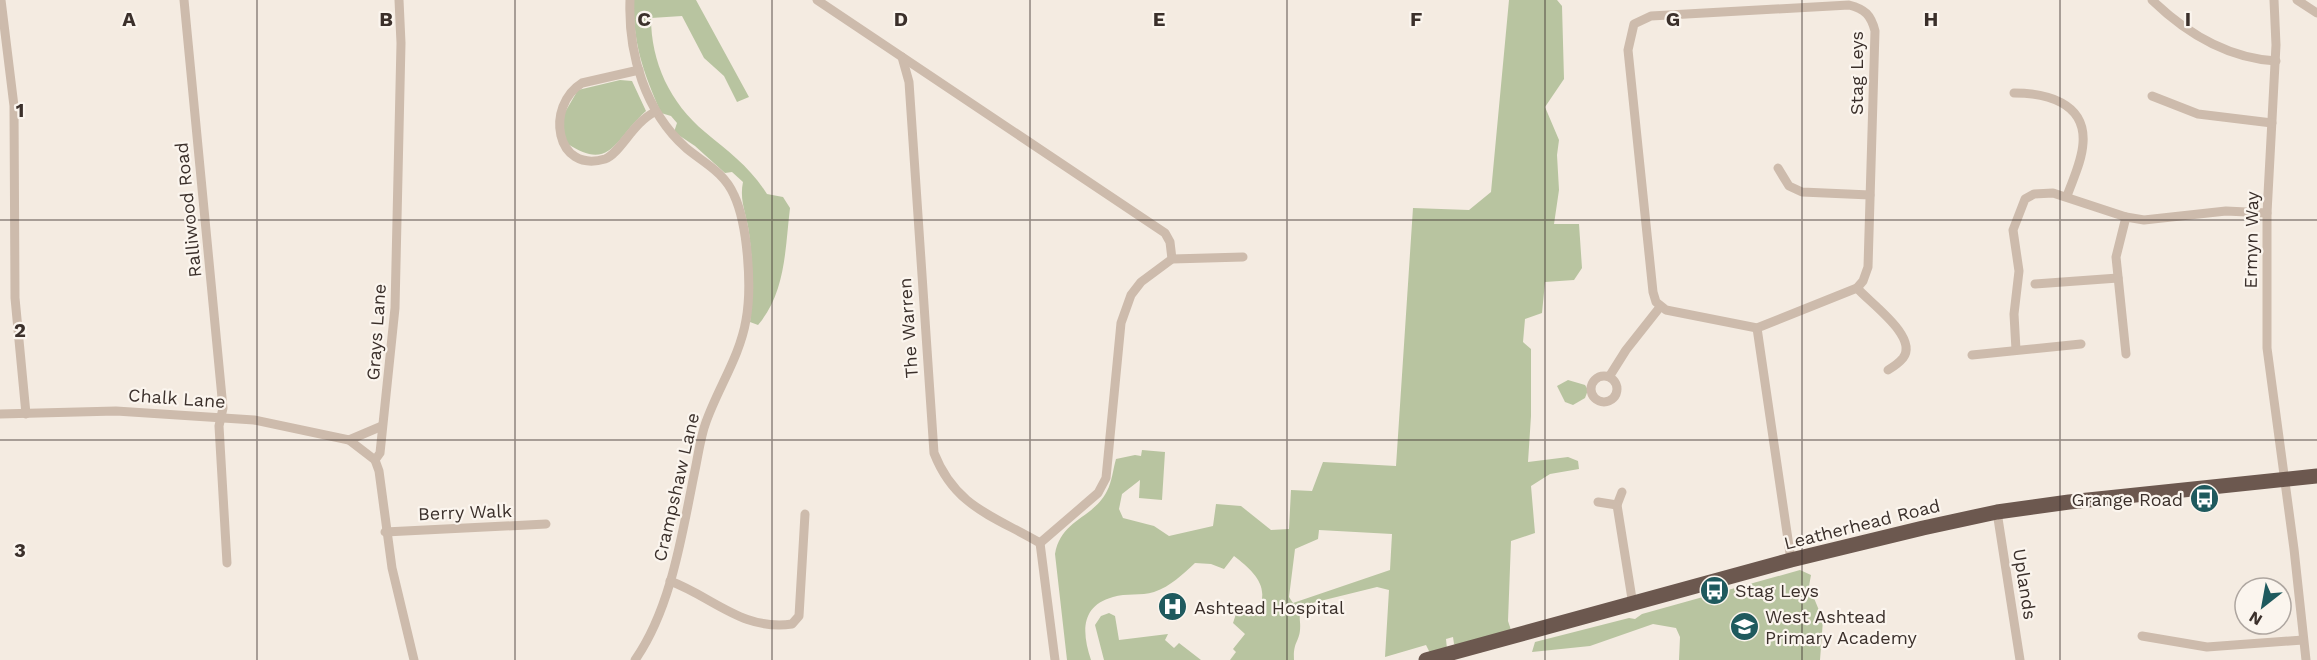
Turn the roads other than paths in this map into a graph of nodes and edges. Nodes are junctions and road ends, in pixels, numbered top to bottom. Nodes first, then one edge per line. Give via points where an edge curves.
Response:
1 (1, 0) edge
2 (184, 0) edge
3 (399, 0) edge
4 (630, 0) edge
5 (818, 0) edge
6 (2151, 0) edge
7 (2274, 0) edge
8 (2297, 0) edge
9 (2317, 13) edge
10 (902, 57) junction
11 (2276, 61) junction
12 (639, 70) junction
13 (2014, 93) dead end
14 (2152, 96) dead end
15 (655, 112) junction
16 (2272, 123) junction
17 (1778, 168) dead end
18 (1870, 195) junction
19 (2067, 196) junction
20 (2267, 213) junction
21 (2126, 217) junction
22 (1243, 256) dead end
23 (1172, 259) junction
24 (2118, 278) junction
25 (2036, 284) dead end
26 (1857, 288) junction
27 (1660, 307) junction
28 (1757, 328) junction
29 (2081, 344) dead end
30 (2016, 350) junction
31 (2126, 354) dead end
32 (1972, 355) dead end
33 (1888, 370) dead end
34 (1610, 377) dead end
35 (0, 414) edge
36 (26, 414) junction
37 (221, 417) junction
38 (382, 426) junction
39 (350, 440) junction
40 (375, 459) junction
41 (2317, 476) edge
42 (2285, 480) junction
43 (1622, 492) dead end
44 (1598, 502) dead end
45 (1617, 505) junction
46 (1997, 513) junction
47 (805, 514) dead end
48 (546, 524) dead end
49 (385, 532) junction
50 (1040, 543) junction
51 (1791, 560) junction
52 (228, 563) dead end
53 (670, 581) junction
54 (1633, 605) junction
55 (2142, 636) dead end
56 (2303, 640) junction
57 (414, 660) edge
58 (635, 660) edge
59 (1055, 660) edge
60 (1426, 660) edge
61 (2020, 660) edge
62 (2306, 660) edge

1 - 36 street via 14,106 15,298
2 - 37 street, Ralliwood Road via 215,311
3 - 38 street, Grays Lane via 396,278
4 - 12 street, Crampshaw Lane via 632,44
5 - 10 street
6 - 11 street via 2169,16 2224,50 2247,58
7 - 11 street, Ermyn Way
8 - 9 street
10 - 23 street via 1165,233
10 - 50 street, The Warren via 909,82 934,453 953,489 973,506
11 - 16 street, Ermyn Way
12 - 15 street, Crampshaw Lane
12 - 15 street via 574,87 559,116 561,141 566,149 584,159 606,159 637,124
13 - 19 street via 2055,98 2081,124 2081,154
14 - 16 street via 2198,114
15 - 53 street, Crampshaw Lane via 677,140 726,180 735,196 745,244 747,287 745,327 705,423
16 - 20 street, Ermyn Way
17 - 18 street via 1789,186 1802,192
18 - 26 street, Stag Leys via 1868,267
18 - 27 street, Stag Leys via 1875,31 1865,11 1849,5 1641,19 1631,32 1628,50 1653,292
19 - 21 street
19 - 30 street via 2034,194 2025,200 2015,219 2013,239 2019,271 2014,314
20 - 21 street via 2226,211 2160,220
20 - 42 street, Ermyn Way via 2267,348
21 - 24 street via 2118,243
22 - 23 street
23 - 50 street via 1140,282 1125,308 1106,478 1091,500
24 - 25 street
24 - 31 street
26 - 28 street
26 - 33 street via 1904,336 1906,352
27 - 28 street via 1673,313
27 - 34 street
28 - 51 street
29 - 30 street
30 - 32 street
35 - 36 street, Chalk Lane
36 - 37 street, Chalk Lane via 116,411
37 - 39 street, Chalk Lane via 279,423
37 - 52 street, Ralliwood Road
38 - 39 street
38 - 40 street, Grays Lane via 380,453
39 - 40 street, Chalk Lane
40 - 49 street, Grays Lane
41 - 42 highway, Leatherhead Road
42 - 46 highway, Leatherhead Road
42 - 56 street
43 - 45 street
44 - 45 street
45 - 54 street
46 - 51 highway, Leatherhead Road
46 - 61 street, Uplands
47 - 53 street via 799,616 792,624 750,621 732,615 698,592
48 - 49 street, Berry Walk
49 - 57 street, Grays Lane
50 - 59 street
51 - 54 highway, Leatherhead Road
53 - 58 street, Crampshaw Lane
54 - 60 highway, Leatherhead Road
55 - 56 street via 2207,647
56 - 62 street

